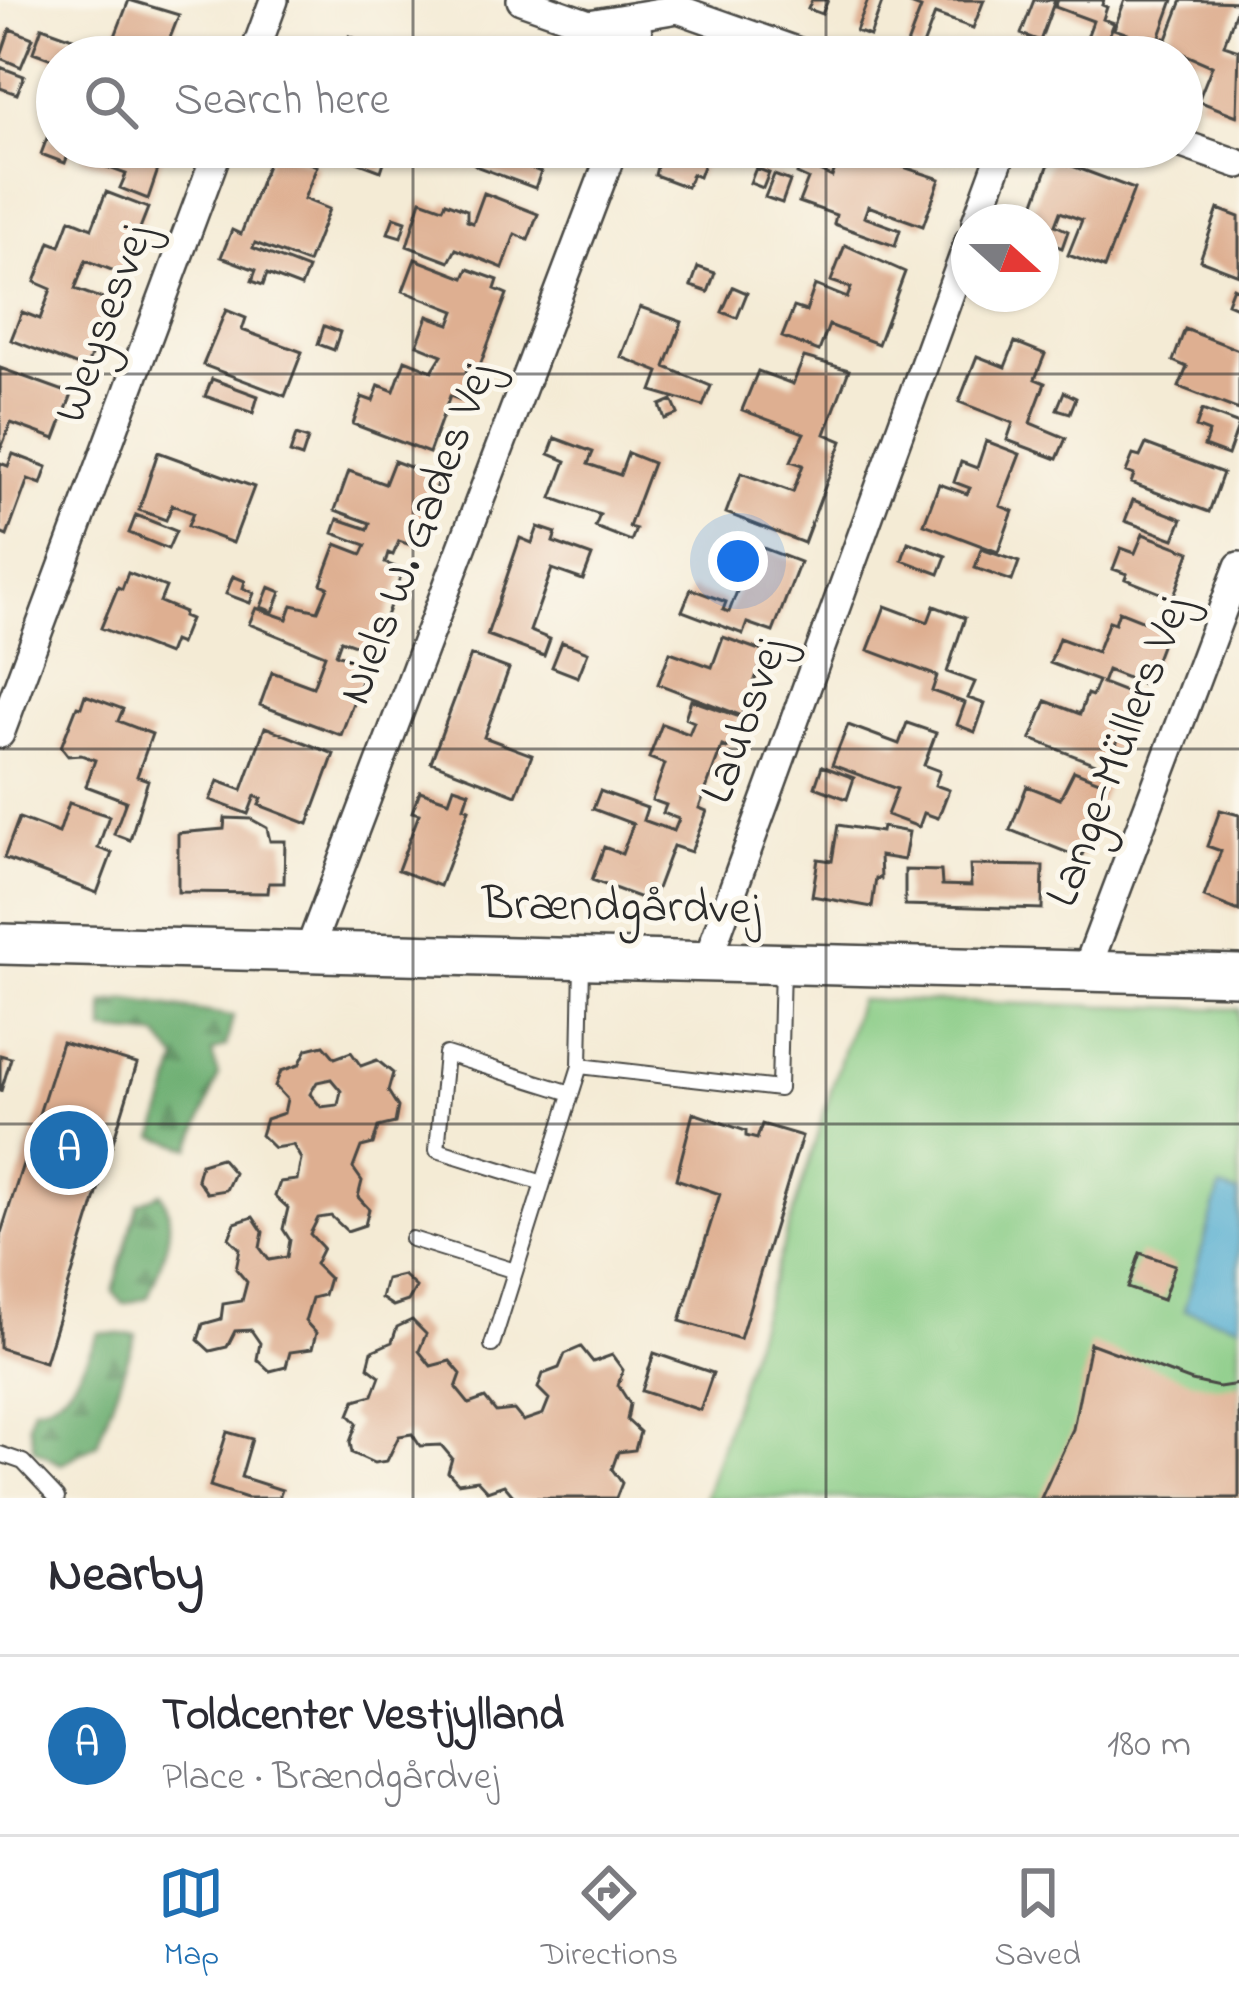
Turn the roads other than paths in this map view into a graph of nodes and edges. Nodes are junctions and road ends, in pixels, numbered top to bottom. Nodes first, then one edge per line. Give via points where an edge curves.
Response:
1 (274, 0) edge
2 (520, 0) edge
3 (636, 16) junction
4 (261, 36) edge
5 (638, 36) edge
6 (754, 36) edge
7 (1203, 151) edge
8 (1239, 164) edge
9 (211, 168) edge
10 (606, 168) edge
11 (996, 168) edge
12 (983, 204) edge
13 (951, 290) edge
14 (1239, 566) edge
15 (0, 734) edge
16 (0, 944) edge
17 (308, 953) junction
18 (582, 958) junction
19 (707, 961) junction
20 (782, 962) junction
21 (1086, 971) junction
22 (1239, 975) edge
23 (580, 1066) junction
24 (571, 1093) junction
25 (543, 1183) junction
26 (412, 1239) dead end
27 (515, 1271) junction
28 (492, 1345) dead end
29 (0, 1454) edge
30 (57, 1498) edge

1 - 4 street
2 - 3 street via 589,24
3 - 5 street
3 - 6 street via 678,9
7 - 8 street
9 - 15 street, Weysesvej
10 - 17 street, Niels W. Gades Vej
11 - 12 street
13 - 19 street, Laubsvej
14 - 21 street, Lange-Müllers Vej
16 - 17 street, Brændgårdvej
17 - 18 street, Brændgårdvej
18 - 19 street, Brændgårdvej
18 - 23 lane
19 - 20 street, Brændgårdvej
20 - 21 street, Brændgårdvej
20 - 23 lane via 778,1089
21 - 22 street, Brændgårdvej
23 - 24 lane
24 - 25 lane
24 - 25 lane via 446,1054 437,1150
25 - 27 lane
26 - 27 lane
27 - 28 lane
29 - 30 lane via 23,1462

